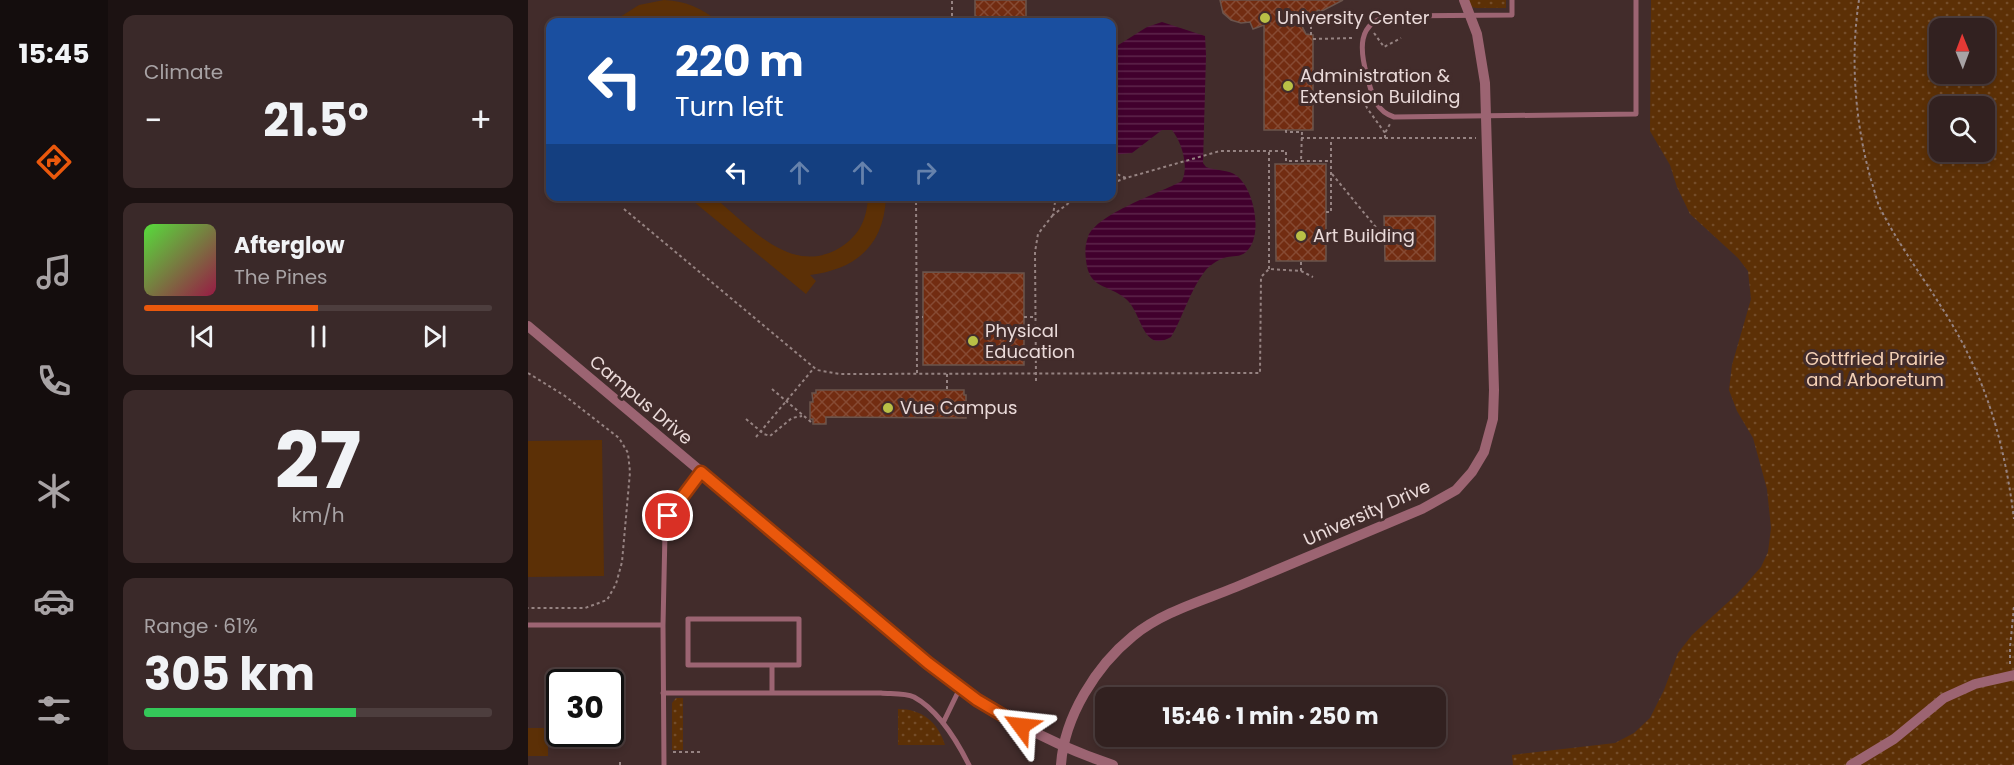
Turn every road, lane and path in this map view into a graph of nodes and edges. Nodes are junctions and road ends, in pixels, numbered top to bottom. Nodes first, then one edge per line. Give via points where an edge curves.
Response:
1 (952, 0) edge
2 (1464, 0) edge
3 (1512, 0) edge
4 (1636, 0) edge
5 (1859, 0) edge
6 (1471, 15) junction
7 (952, 18) edge
8 (1368, 28) junction
9 (1311, 34) dead end
10 (1401, 38) dead end
11 (1313, 39) dead end
12 (1353, 43) dead end
13 (1362, 93) dead end
14 (1487, 116) junction
15 (1286, 130) dead end
16 (1301, 138) junction
17 (1331, 138) junction
18 (1385, 138) junction
19 (1487, 138) junction
20 (1269, 152) junction
21 (1301, 161) junction
22 (1332, 161) junction
23 (1116, 174) edge
24 (1332, 174) junction
25 (1126, 178) junction
26 (1116, 182) edge
27 (916, 201) edge
28 (1055, 201) edge
29 (1071, 201) edge
30 (624, 209) dead end
31 (1326, 212) dead end
32 (1053, 215) junction
33 (1384, 237) dead end
34 (1301, 261) dead end
35 (1269, 269) junction
36 (1300, 271) junction
37 (1313, 277) dead end
38 (916, 317) junction
39 (923, 317) dead end
40 (1024, 317) dead end
41 (1036, 317) junction
42 (528, 326) edge
43 (814, 368) junction
44 (528, 373) edge
45 (917, 374) junction
46 (947, 374) junction
47 (1035, 374) junction
48 (1036, 381) dead end
49 (772, 389) dead end
50 (947, 389) dead end
51 (786, 401) junction
52 (802, 416) junction
53 (746, 419) dead end
54 (811, 422) dead end
55 (760, 432) junction
56 (756, 437) dead end
57 (701, 472) junction
58 (2014, 519) edge
59 (2014, 607) edge
60 (528, 608) edge
61 (528, 625) edge
62 (663, 625) junction
63 (772, 665) junction
64 (2013, 675) edge
65 (960, 688) junction
66 (663, 693) junction
67 (772, 693) junction
68 (943, 723) junction
69 (1064, 747) junction
70 (664, 752) junction
71 (701, 752) dead end
72 (664, 765) edge
73 (969, 765) edge
74 (1061, 765) edge
75 (1113, 765) edge
76 (1851, 765) edge

1 - 7 path
2 - 6 street, University Drive
3 - 6 lane via 1512,15
4 - 14 lane via 1636,114
5 - 58 path via 1857,108 1863,151 1878,204 1968,354 2000,440
6 - 8 lane via 1390,16
6 - 14 street, University Drive via 1481,51
8 - 9 path via 1361,22 1367,17 1310,16
8 - 10 path via 1384,47
8 - 14 lane via 1362,39 1362,57 1372,93 1384,113 1394,117
11 - 12 path via 1354,36
13 - 18 path
14 - 19 street, University Drive
15 - 16 path via 1302,132
16 - 17 path
16 - 21 path
17 - 18 path
17 - 22 path
18 - 19 path
19 - 69 street, University Drive via 1494,406 1487,443 1472,472 1456,490 1422,509 1175,612 1134,635 1096,677 1072,722
20 - 21 path via 1286,151 1286,161
20 - 25 path via 1220,151
20 - 35 path
21 - 22 path
22 - 24 path
23 - 25 path
24 - 31 path via 1331,212
24 - 33 path
25 - 26 path
27 - 38 path
28 - 32 path
29 - 32 path
30 - 43 path
32 - 41 path via 1038,234
34 - 36 path
35 - 36 path
35 - 47 path via 1260,282 1260,374
36 - 37 path
38 - 39 path
38 - 45 path
40 - 41 path
41 - 47 path
42 - 57 street, Campus Drive
43 - 45 path via 840,374
43 - 51 path
44 - 60 path via 620,438 628,453 630,472 622,562 616,584 606,600 585,608
45 - 46 path
46 - 47 path
46 - 50 path
47 - 48 path
49 - 51 path
51 - 52 path
51 - 55 path
52 - 54 path
52 - 55 path via 792,418 771,436
53 - 55 path
55 - 56 path
57 - 62 lane via 668,516
57 - 65 street, Campus Drive
59 - 64 path via 2010,647
61 - 62 lane
62 - 66 lane
63 - 63 lane via 688,665 688,619 799,619 799,665
63 - 67 lane
64 - 76 street via 1975,684 1944,699 1894,739
65 - 68 lane
65 - 69 street, Campus Drive via 1012,721
66 - 67 lane
66 - 70 lane
67 - 68 lane via 912,696
68 - 73 lane
69 - 74 street, University Drive
69 - 75 street, Campus Drive
70 - 71 path
70 - 72 lane

